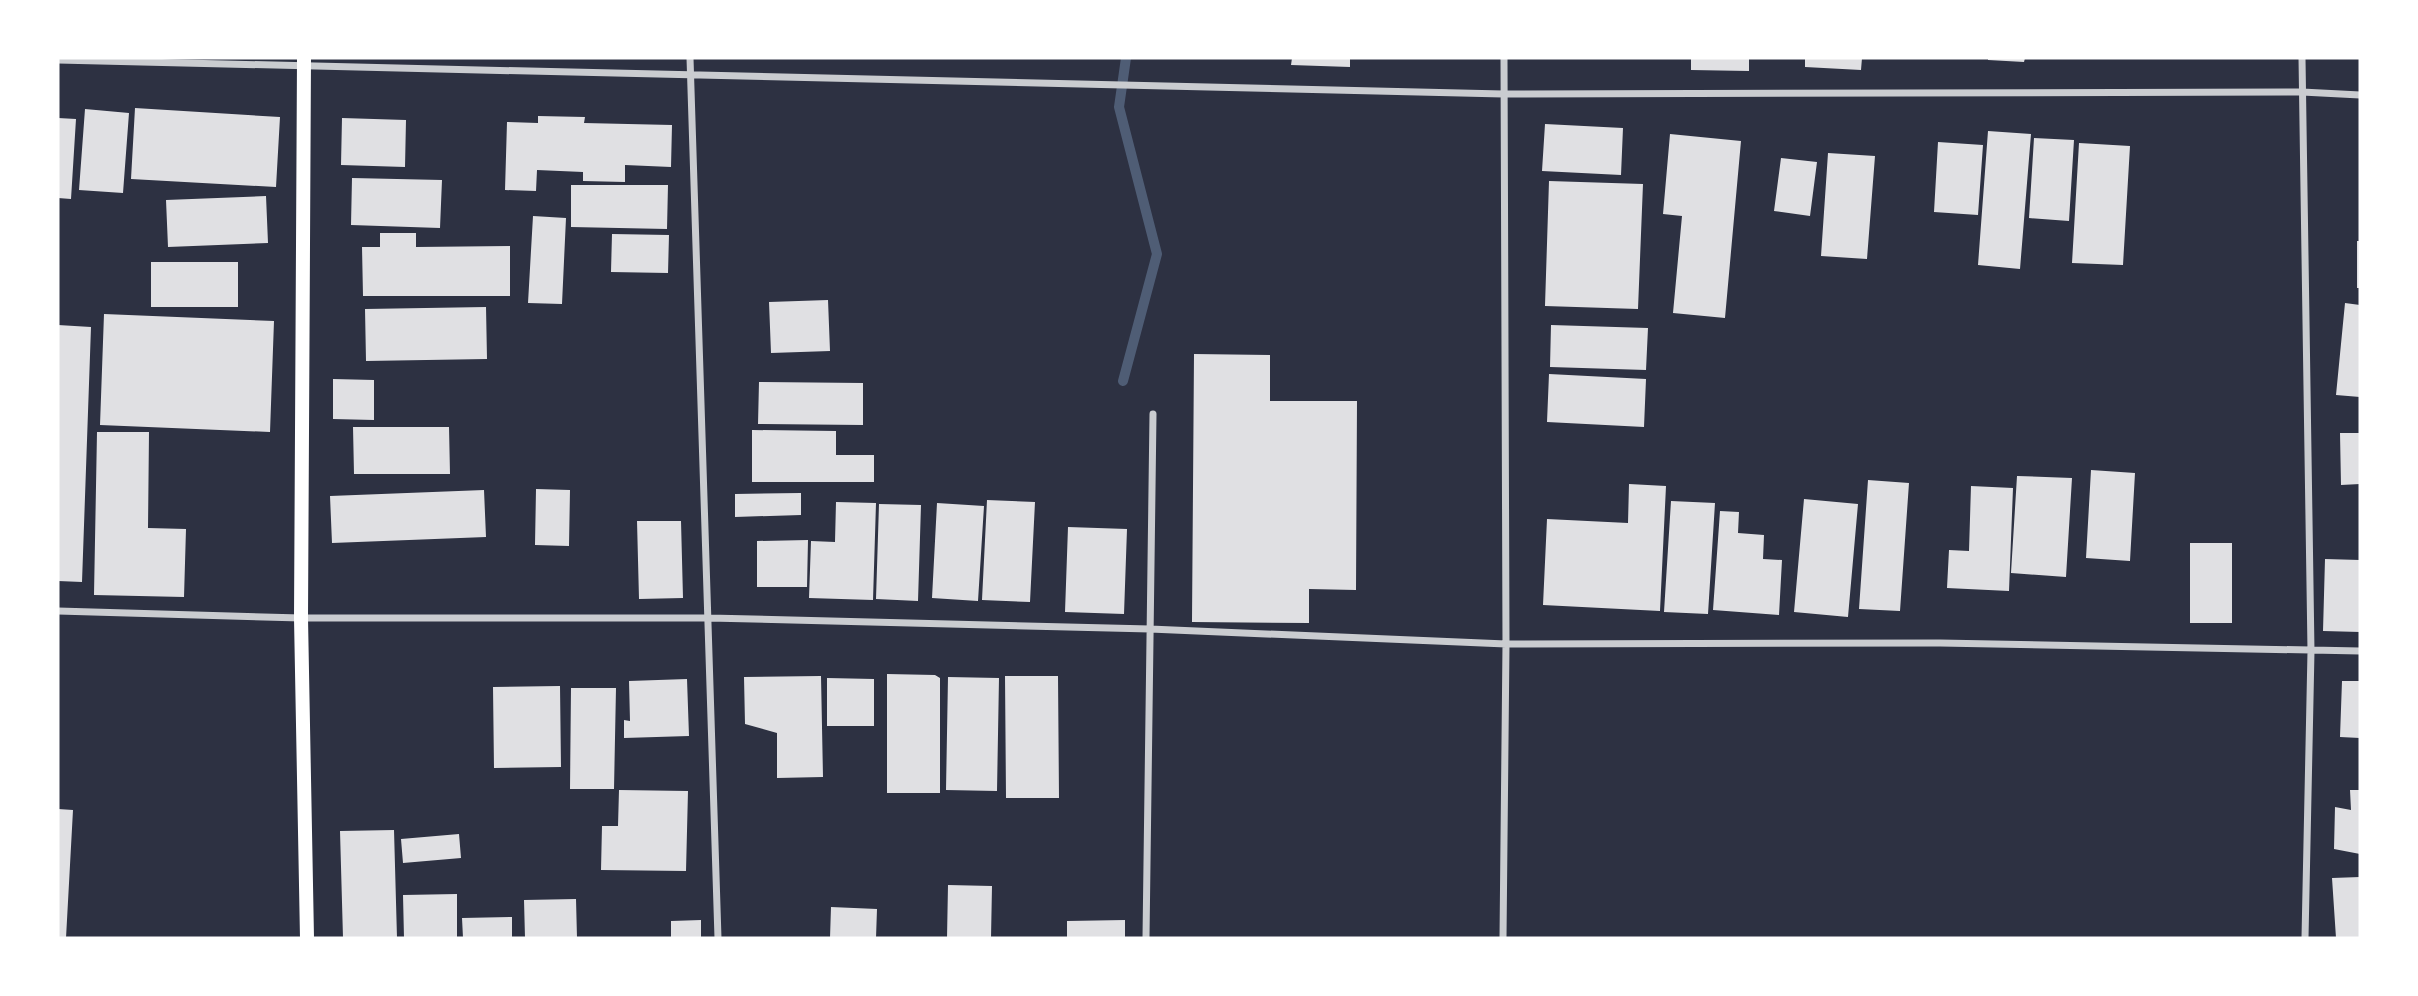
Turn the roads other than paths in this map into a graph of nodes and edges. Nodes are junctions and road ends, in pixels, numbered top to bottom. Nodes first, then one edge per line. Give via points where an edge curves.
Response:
1 (690, 58) edge
2 (1504, 58) edge
3 (2302, 58) edge
4 (58, 60) edge
5 (304, 61) edge
6 (690, 73) junction
7 (2302, 92) junction
8 (1503, 94) junction
9 (2360, 95) edge
10 (1153, 414) dead end
11 (58, 611) edge
12 (301, 618) junction
13 (709, 618) junction
14 (1150, 629) junction
15 (1506, 644) junction
16 (2311, 651) junction
17 (2360, 651) edge
18 (307, 938) edge
19 (718, 938) edge
20 (1146, 938) edge
21 (1503, 938) edge
22 (2305, 938) edge

1 - 6 street
2 - 8 street
3 - 7 street
4 - 5 street
5 - 6 street
5 - 12 main road
6 - 8 street
6 - 13 street
7 - 8 street
7 - 9 street
7 - 16 street
8 - 15 street
10 - 14 street
11 - 12 street
12 - 13 street
12 - 18 main road
13 - 14 street
13 - 19 street
14 - 15 street
14 - 20 street
15 - 16 street via 1940,643
15 - 21 street
16 - 17 street
16 - 22 street

